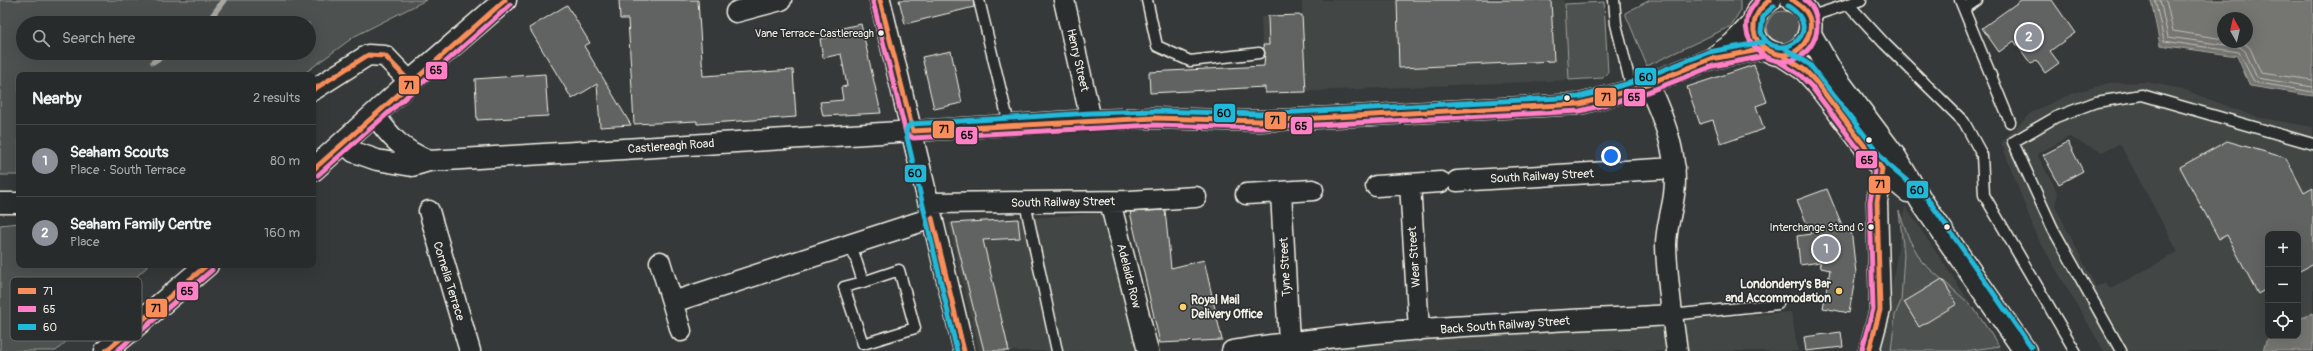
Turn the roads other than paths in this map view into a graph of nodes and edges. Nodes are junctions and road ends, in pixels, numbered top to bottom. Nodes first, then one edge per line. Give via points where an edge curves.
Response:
1 (505, 0) edge
2 (781, 0) edge
3 (880, 0) edge
4 (979, 0) edge
5 (1064, 0) edge
6 (1147, 0) edge
7 (1614, 0) edge
8 (1792, 0) edge
9 (1861, 0) edge
10 (1977, 0) edge
11 (1963, 4) edge
12 (1849, 5) junction
13 (1761, 7) edge
14 (736, 12) dead end
15 (1809, 26) junction
16 (1773, 52) junction
17 (1259, 53) dead end
18 (1711, 59) junction
19 (410, 82) junction
20 (1640, 87) junction
21 (316, 88) edge
22 (374, 114) junction
23 (1091, 120) junction
24 (2010, 122) dead end
25 (1009, 124) junction
26 (913, 132) junction
27 (343, 142) junction
28 (2313, 144) edge
29 (316, 167) edge
30 (1675, 168) junction
31 (1882, 169) junction
32 (423, 171) junction
33 (1410, 184) junction
34 (1376, 186) dead end
35 (1313, 190) dead end
36 (1281, 192) junction
37 (1246, 194) dead end
38 (1196, 197) dead end
39 (0, 202) edge
40 (16, 202) edge
41 (928, 202) junction
42 (1110, 202) junction
43 (1922, 202) junction
44 (1025, 204) junction
45 (428, 211) dead end
46 (851, 244) junction
47 (660, 262) dead end
48 (203, 268) edge
49 (863, 282) junction
50 (673, 302) junction
51 (1778, 304) dead end
52 (1671, 315) junction
53 (142, 320) edge
54 (1419, 330) junction
55 (681, 331) dead end
56 (118, 341) edge
57 (1289, 342) junction
58 (106, 351) edge
59 (470, 351) edge
60 (964, 351) edge
61 (1057, 351) edge
62 (1148, 351) edge
63 (1232, 351) edge
64 (1677, 351) edge
65 (1869, 351) edge
66 (2025, 351) edge
67 (2075, 351) edge
68 (2121, 351) edge

1 - 19 main road
2 - 14 street
3 - 26 street
4 - 25 lane
5 - 23 street, Henry Street
6 - 17 lane via 1157,46 1190,61
7 - 20 lane via 1616,24
8 - 15 main road via 1804,9
9 - 12 lane
10 - 11 lane
11 - 24 lane
12 - 15 lane
12 - 67 lane via 1964,122 1982,155 1984,195
13 - 16 main road via 1754,32 1757,42
13 - 18 street via 1733,43
15 - 16 main road via 1800,49
15 - 43 main road via 1832,73 1895,157
16 - 18 street
16 - 31 main road via 1805,70
18 - 20 street, Castlereagh Road
19 - 21 street via 385,56 368,55
19 - 22 main road
20 - 23 street, Castlereagh Road via 1580,104 1260,120
20 - 30 street via 1664,120
22 - 27 main road
22 - 32 street, Castlereagh Road via 392,139 410,153
23 - 25 street, Castlereagh Road
25 - 26 street, Castlereagh Road
26 - 32 street, Castlereagh Road
26 - 41 street
27 - 29 main road
27 - 32 street, Castlereagh Road via 354,152
28 - 68 lane via 2142,95 2096,102 2056,117 2013,142 2053,229
30 - 33 street, South Railway Street
30 - 52 street via 1674,194 1666,244
31 - 43 main road
31 - 65 street via 1876,202 1880,310
33 - 34 street, South Railway Street
33 - 54 street, Wear Street
35 - 36 street
36 - 37 street
36 - 57 street, Tyne Street
38 - 42 street, South Railway Street
39 - 40 street
41 - 44 street, South Railway Street
41 - 46 street, South Railway Street
41 - 60 street
42 - 44 street, South Railway Street
42 - 62 street, Adelaide Row
43 - 66 main road
44 - 61 lane
45 - 59 street, Cornelia Terrace
46 - 49 lane
46 - 50 street, South Railway Street
47 - 50 street
48 - 53 main road
49 - 49 lane via 899,270 916,328 863,344 844,287
50 - 55 street
51 - 52 lane, Back South Railway Street
52 - 54 street, Back South Railway Street
52 - 64 street
54 - 57 street, Back South Railway Street
56 - 58 main road
57 - 63 street, Back South Railway Street

